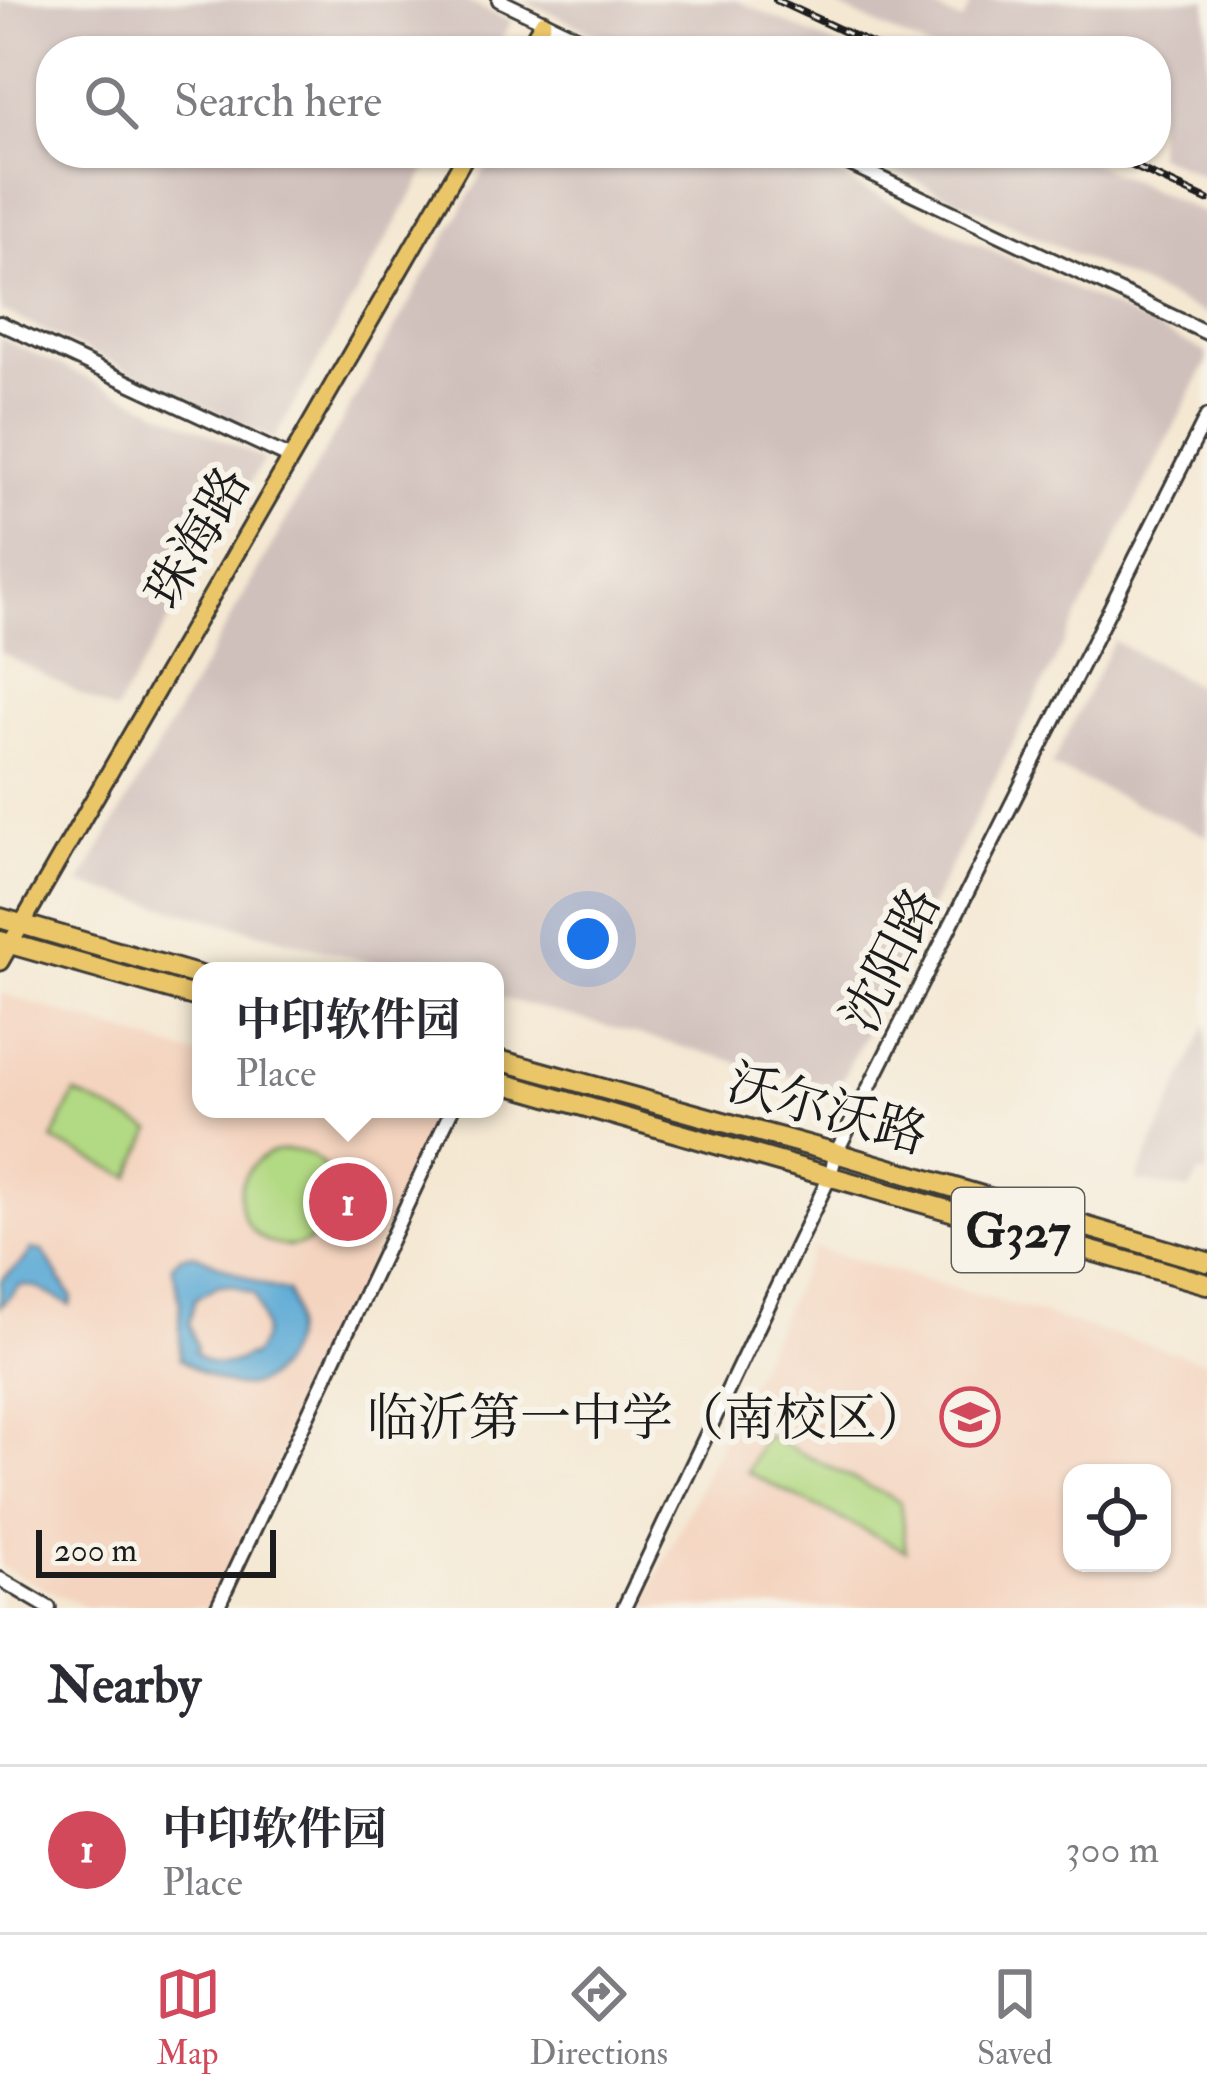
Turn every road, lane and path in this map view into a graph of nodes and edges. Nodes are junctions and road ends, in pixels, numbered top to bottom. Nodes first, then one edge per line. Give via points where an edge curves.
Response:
1 (499, 0) edge
2 (543, 22) junction
3 (535, 36) edge
4 (573, 36) edge
5 (458, 168) edge
6 (859, 168) edge
7 (0, 323) edge
8 (1207, 333) edge
9 (1207, 416) edge
10 (291, 458) junction
11 (0, 918) edge
12 (22, 924) junction
13 (5, 942) edge
14 (0, 962) edge
15 (192, 973) edge
16 (192, 995) edge
17 (504, 1061) edge
18 (504, 1084) edge
19 (448, 1118) edge
20 (836, 1153) junction
21 (830, 1176) junction
22 (1207, 1262) edge
23 (1207, 1284) edge
24 (0, 1579) edge
25 (49, 1608) edge
26 (217, 1608) edge
27 (624, 1608) edge

1 - 2 street
2 - 3 main road
2 - 4 street
5 - 10 main road, 珠海路
6 - 8 street
7 - 10 street
9 - 20 street, 沈阳路
10 - 12 main road, 珠海路
11 - 12 highway
12 - 13 main road, 珠海路
12 - 15 highway
13 - 14 main road, 珠海路
13 - 16 highway
17 - 20 highway, 沃尔沃路 / G327
18 - 21 highway, 沃尔沃路 / G327
19 - 26 street
20 - 21 street, 沈阳路
20 - 22 highway, 沃尔沃路 / G327
21 - 23 highway, 沃尔沃路 / G327
21 - 27 street, 沈阳路
24 - 25 street

